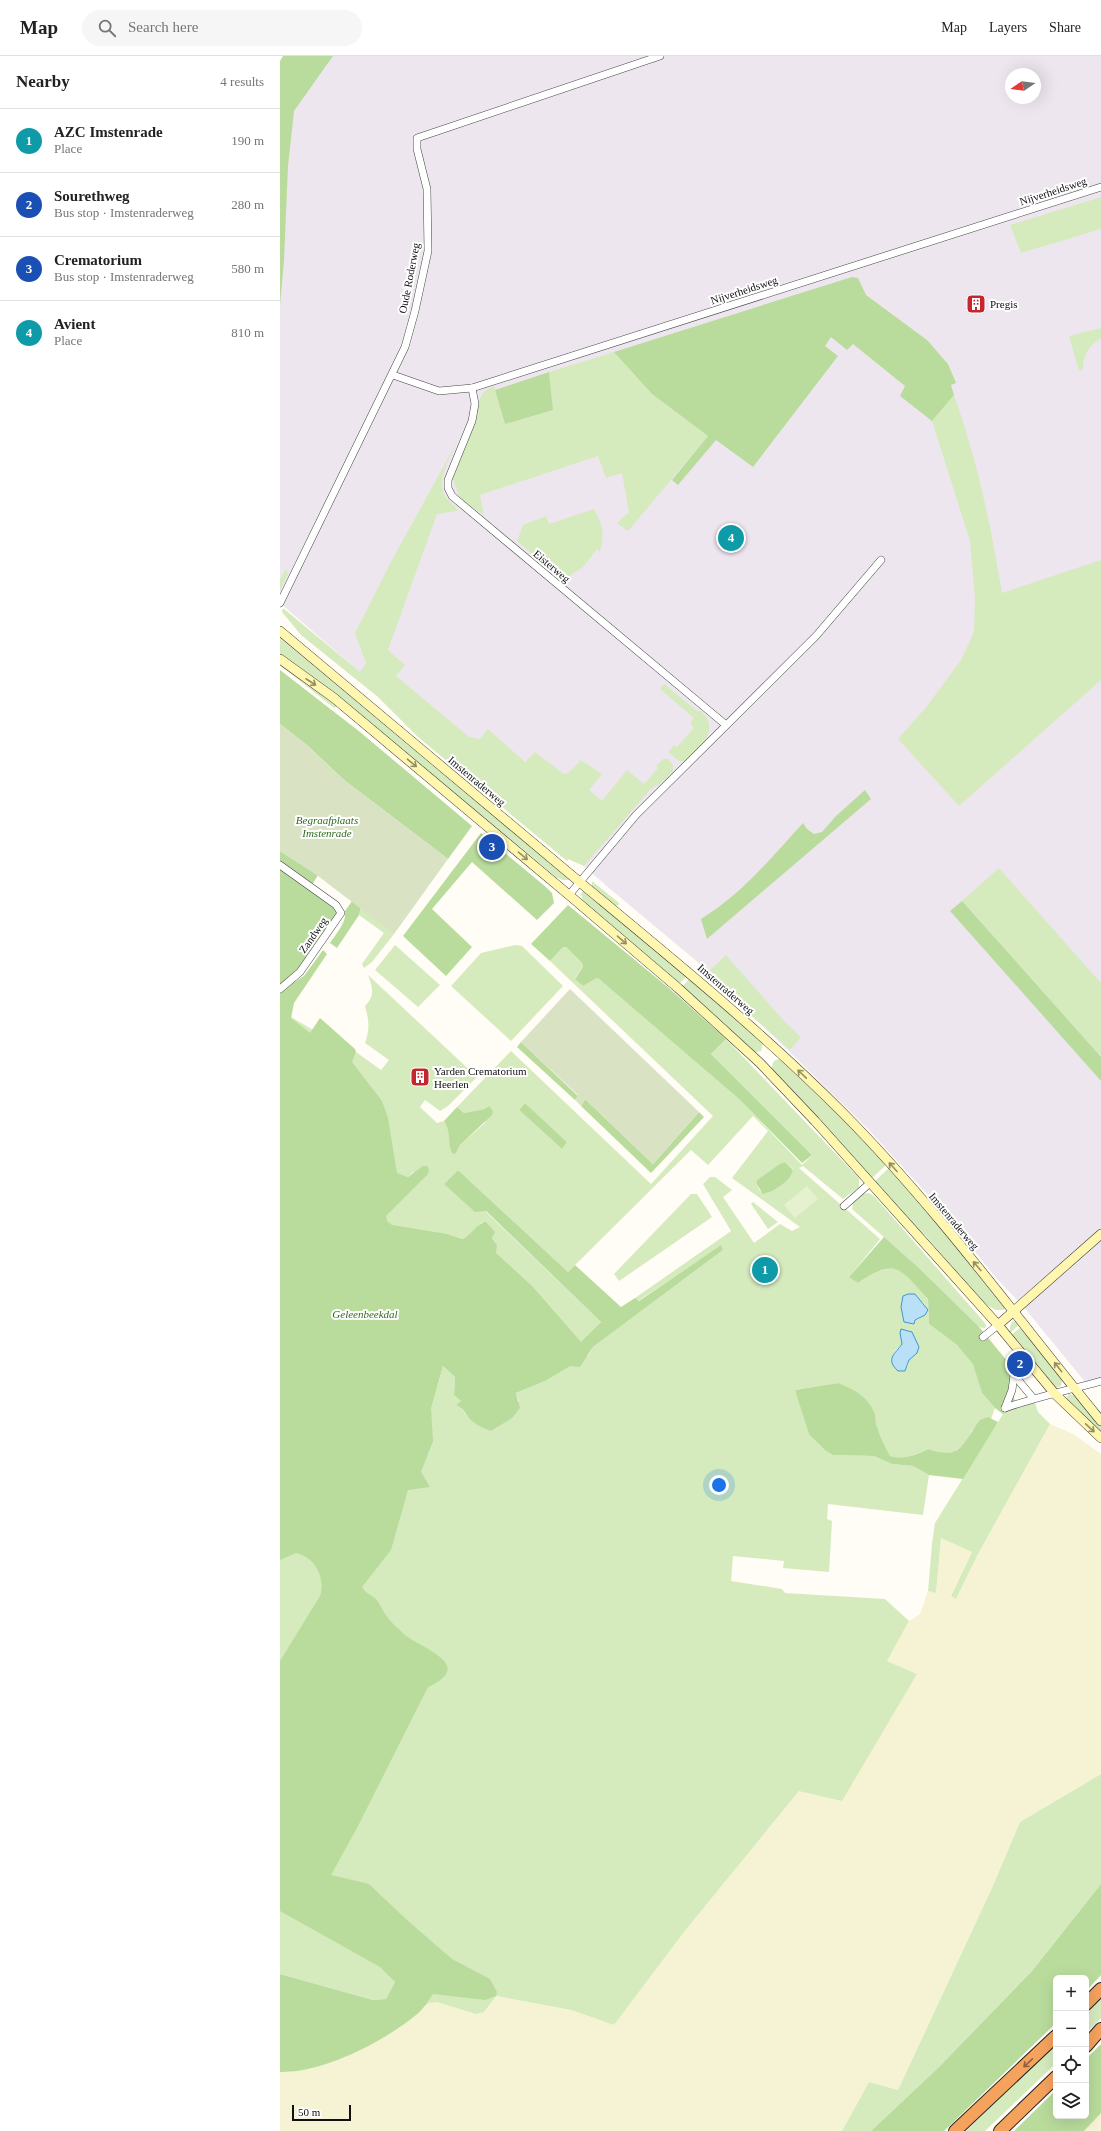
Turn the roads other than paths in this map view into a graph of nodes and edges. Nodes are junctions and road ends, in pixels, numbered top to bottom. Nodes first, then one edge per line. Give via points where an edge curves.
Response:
1 (660, 56) edge
2 (1101, 187) edge
3 (393, 375) junction
4 (472, 388) junction
5 (881, 560) dead end
6 (280, 603) edge
7 (280, 631) edge
8 (280, 659) edge
9 (726, 725) junction
10 (280, 865) edge
11 (581, 882) junction
12 (570, 895) junction
13 (280, 989) edge
14 (870, 1183) junction
15 (844, 1206) dead end
16 (1101, 1234) edge
17 (1014, 1311) junction
18 (998, 1325) junction
19 (983, 1337) dead end
20 (1101, 1381) edge
21 (1074, 1388) junction
22 (1055, 1394) junction
23 (1033, 1398) junction
24 (1101, 1420) edge
25 (1101, 1438) edge
26 (1101, 1988) edge
27 (1089, 2001) edge
28 (1101, 2029) edge
29 (1053, 2039) edge
30 (1089, 2043) edge
31 (1053, 2080) edge
32 (955, 2131) edge
33 (1000, 2131) edge

1 - 3 street, Oude Roderweg via 417,138 417,149 427,189 428,251 405,347
2 - 4 street, Nijverheidsweg
3 - 4 street, Nijverheidsweg via 439,391
3 - 6 street, Oude Roderweg via 379,398
4 - 9 street, Eisterweg via 475,404 472,420 448,480 452,496
5 - 9 street via 816,636
7 - 11 street, Imstenraderweg
8 -> 12 street via 334,698
9 - 11 street via 636,815
10 - 13 street, Zandweg via 336,905 340,913 300,972
11 - 12 street
17 -> 11 street, Imstenraderweg via 908,1184 843,1113 774,1047
12 -> 14 street via 760,1063
14 - 15 street
14 - 18 street
16 - 17 street
17 - 18 street
21 -> 17 street, Imstenraderweg
18 - 19 street
18 - 22 street
20 - 21 street
21 - 22 street
21 - 24 street, Imstenraderweg
22 - 23 street
22 -> 25 street
23 - 23 street via 1014,1375 1012,1390 1005,1408
26 - 27 highway
28 - 30 highway
29 -> 32 highway
31 - 33 highway

